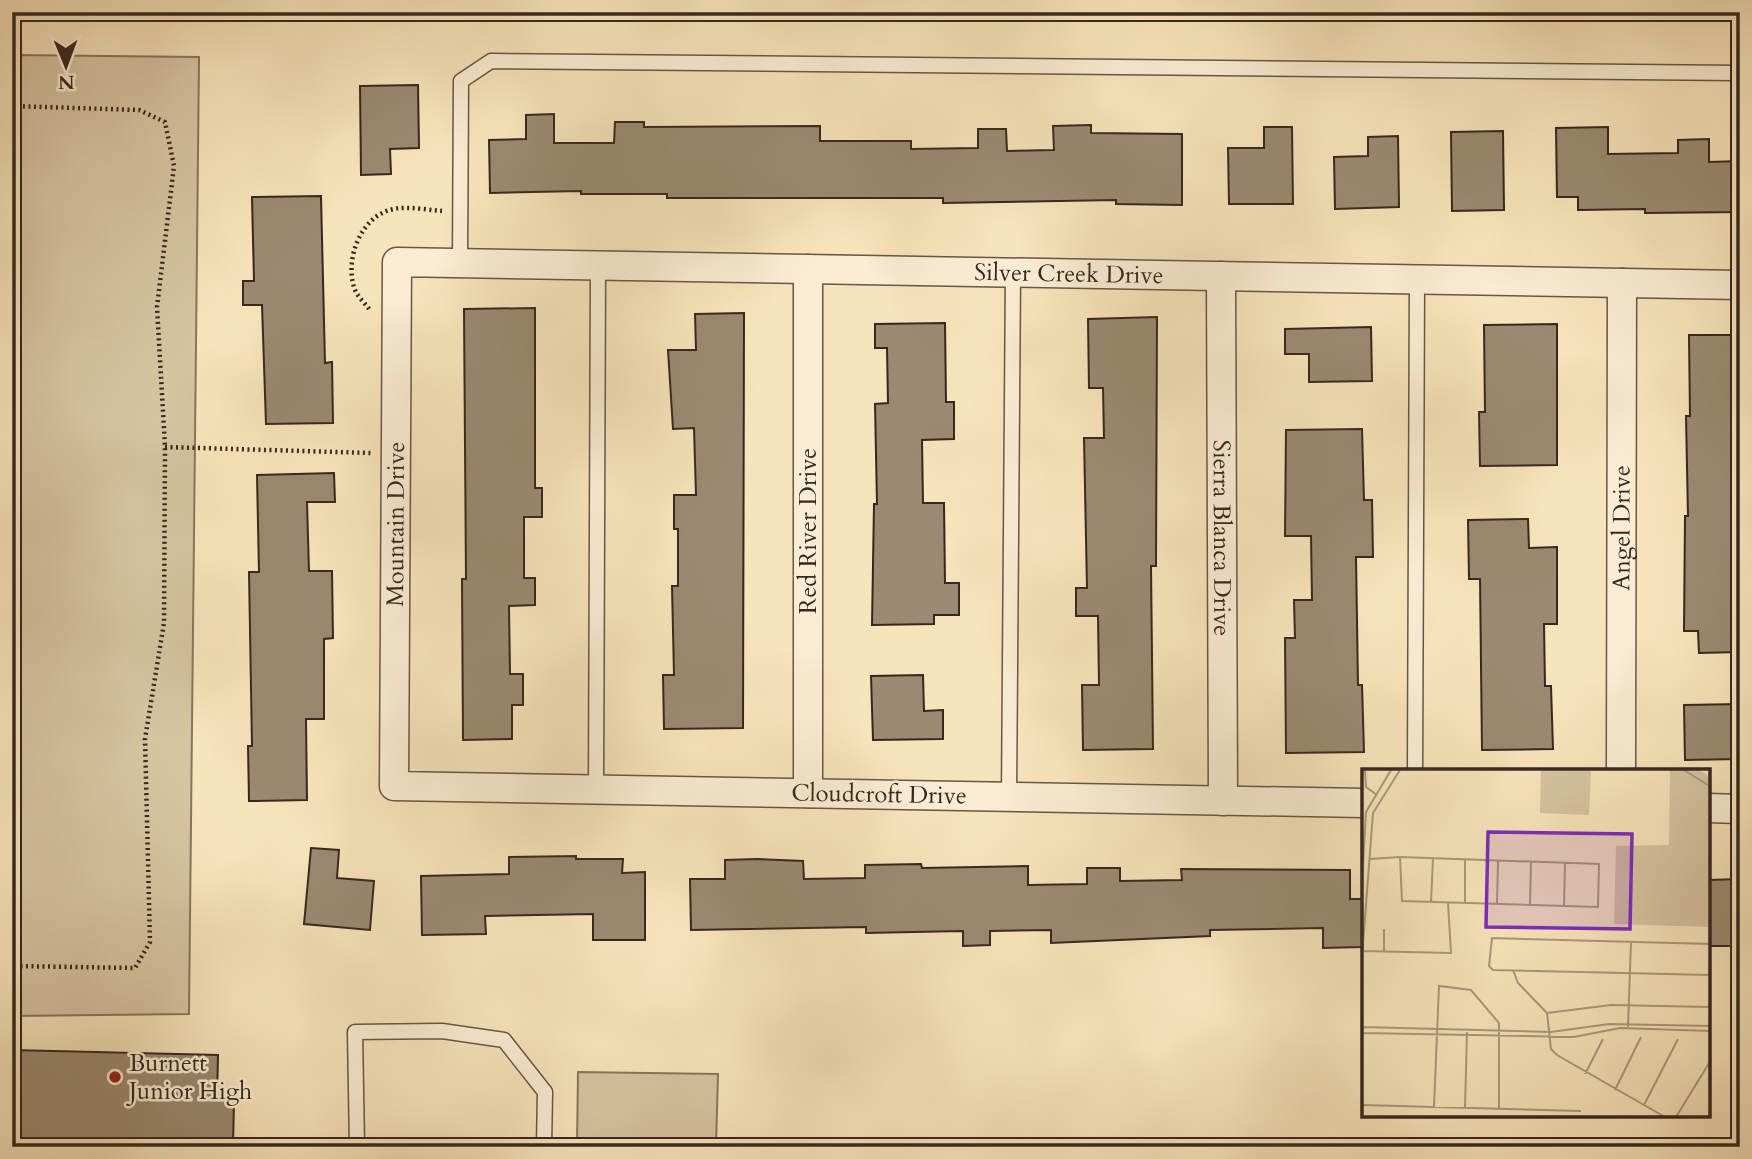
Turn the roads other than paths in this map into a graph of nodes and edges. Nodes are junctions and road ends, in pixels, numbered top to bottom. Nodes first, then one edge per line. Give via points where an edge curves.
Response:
1 (1740, 73) edge
2 (397, 262) joint
3 (460, 263) junction
4 (598, 265) junction
5 (808, 269) junction
6 (1013, 272) junction
7 (1221, 276) junction
8 (1417, 279) junction
9 (1622, 284) junction
10 (1740, 285) edge
11 (1415, 769) edge
12 (1621, 769) edge
13 (394, 786) joint
14 (596, 790) junction
15 (808, 793) junction
16 (1009, 797) junction
17 (1223, 800) junction
18 (1362, 803) edge
19 (1710, 808) edge
20 (1740, 809) edge
21 (357, 1147) edge
22 (544, 1147) edge

1 - 3 lane via 491,61 461,81
2 - 3 street, Silver Creek Drive
2 - 13 street, Mountain Drive
3 - 4 street, Silver Creek Drive
4 - 5 street, Silver Creek Drive
4 - 14 lane
5 - 6 street, Silver Creek Drive
5 - 15 street, Red River Drive
6 - 7 street, Silver Creek Drive
6 - 16 lane
7 - 8 street, Silver Creek Drive
7 - 17 street, Sierra Blanca Drive
8 - 9 street, Silver Creek Drive
8 - 11 lane
9 - 10 street, Silver Creek Drive
9 - 12 street, Angel Drive
13 - 14 street, Cloudcroft Drive
14 - 15 street, Cloudcroft Drive
15 - 16 street, Cloudcroft Drive
16 - 17 street, Cloudcroft Drive
17 - 18 street, Cloudcroft Drive
19 - 20 street
21 - 22 lane via 355,1032 442,1031 504,1040 545,1092

